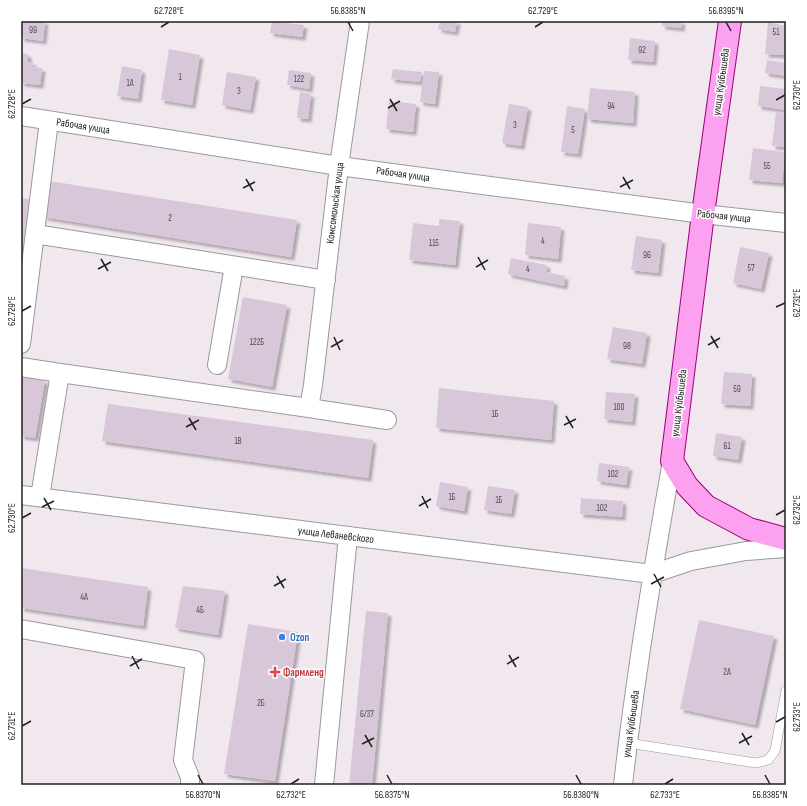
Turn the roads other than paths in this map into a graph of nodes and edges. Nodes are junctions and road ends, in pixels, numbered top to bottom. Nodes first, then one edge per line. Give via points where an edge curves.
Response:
1 (360, 21) edge
2 (730, 21) edge
3 (21, 116) edge
4 (49, 121) junction
5 (339, 166) junction
6 (703, 214) junction
7 (786, 223) edge
8 (35, 234) junction
9 (234, 266) junction
10 (326, 280) junction
11 (21, 344) edge
12 (217, 365) dead end
13 (21, 366) edge
14 (60, 373) junction
15 (309, 408) junction
16 (386, 420) dead end
17 (672, 461) junction
18 (21, 495) edge
19 (40, 497) junction
20 (348, 536) junction
21 (786, 539) edge
22 (786, 548) edge
23 (652, 574) junction
24 (21, 629) edge
25 (786, 690) edge
26 (628, 743) junction
27 (190, 785) edge
28 (324, 785) edge
29 (623, 785) edge

1 - 5 street, Комсомольская улица
2 - 6 main road, улица Куйбышева
3 - 4 street, Рабочая улица
4 - 5 street, Рабочая улица
4 - 8 street
5 - 6 street, Рабочая улица
5 - 10 street, Комсомольская улица
6 - 7 street, Рабочая улица
6 - 17 main road, улица Куйбышева
8 - 9 street
8 - 11 street
9 - 10 street
9 - 12 street
10 - 15 street, Комсомольская улица
13 - 14 street
14 - 15 street
14 - 19 street
15 - 16 street
17 - 21 main road via 687,486 706,506 749,529
17 - 23 street, улица Куйбышева
18 - 19 street, улица Леваневского
19 - 20 street, улица Леваневского
20 - 23 street, улица Леваневского
20 - 28 street
22 - 23 street via 746,551 691,561
23 - 26 street, улица Куйбышева
24 - 27 street via 195,660 184,760
25 - 26 lane via 775,751 768,760 756,763
26 - 29 street, улица Куйбышева

